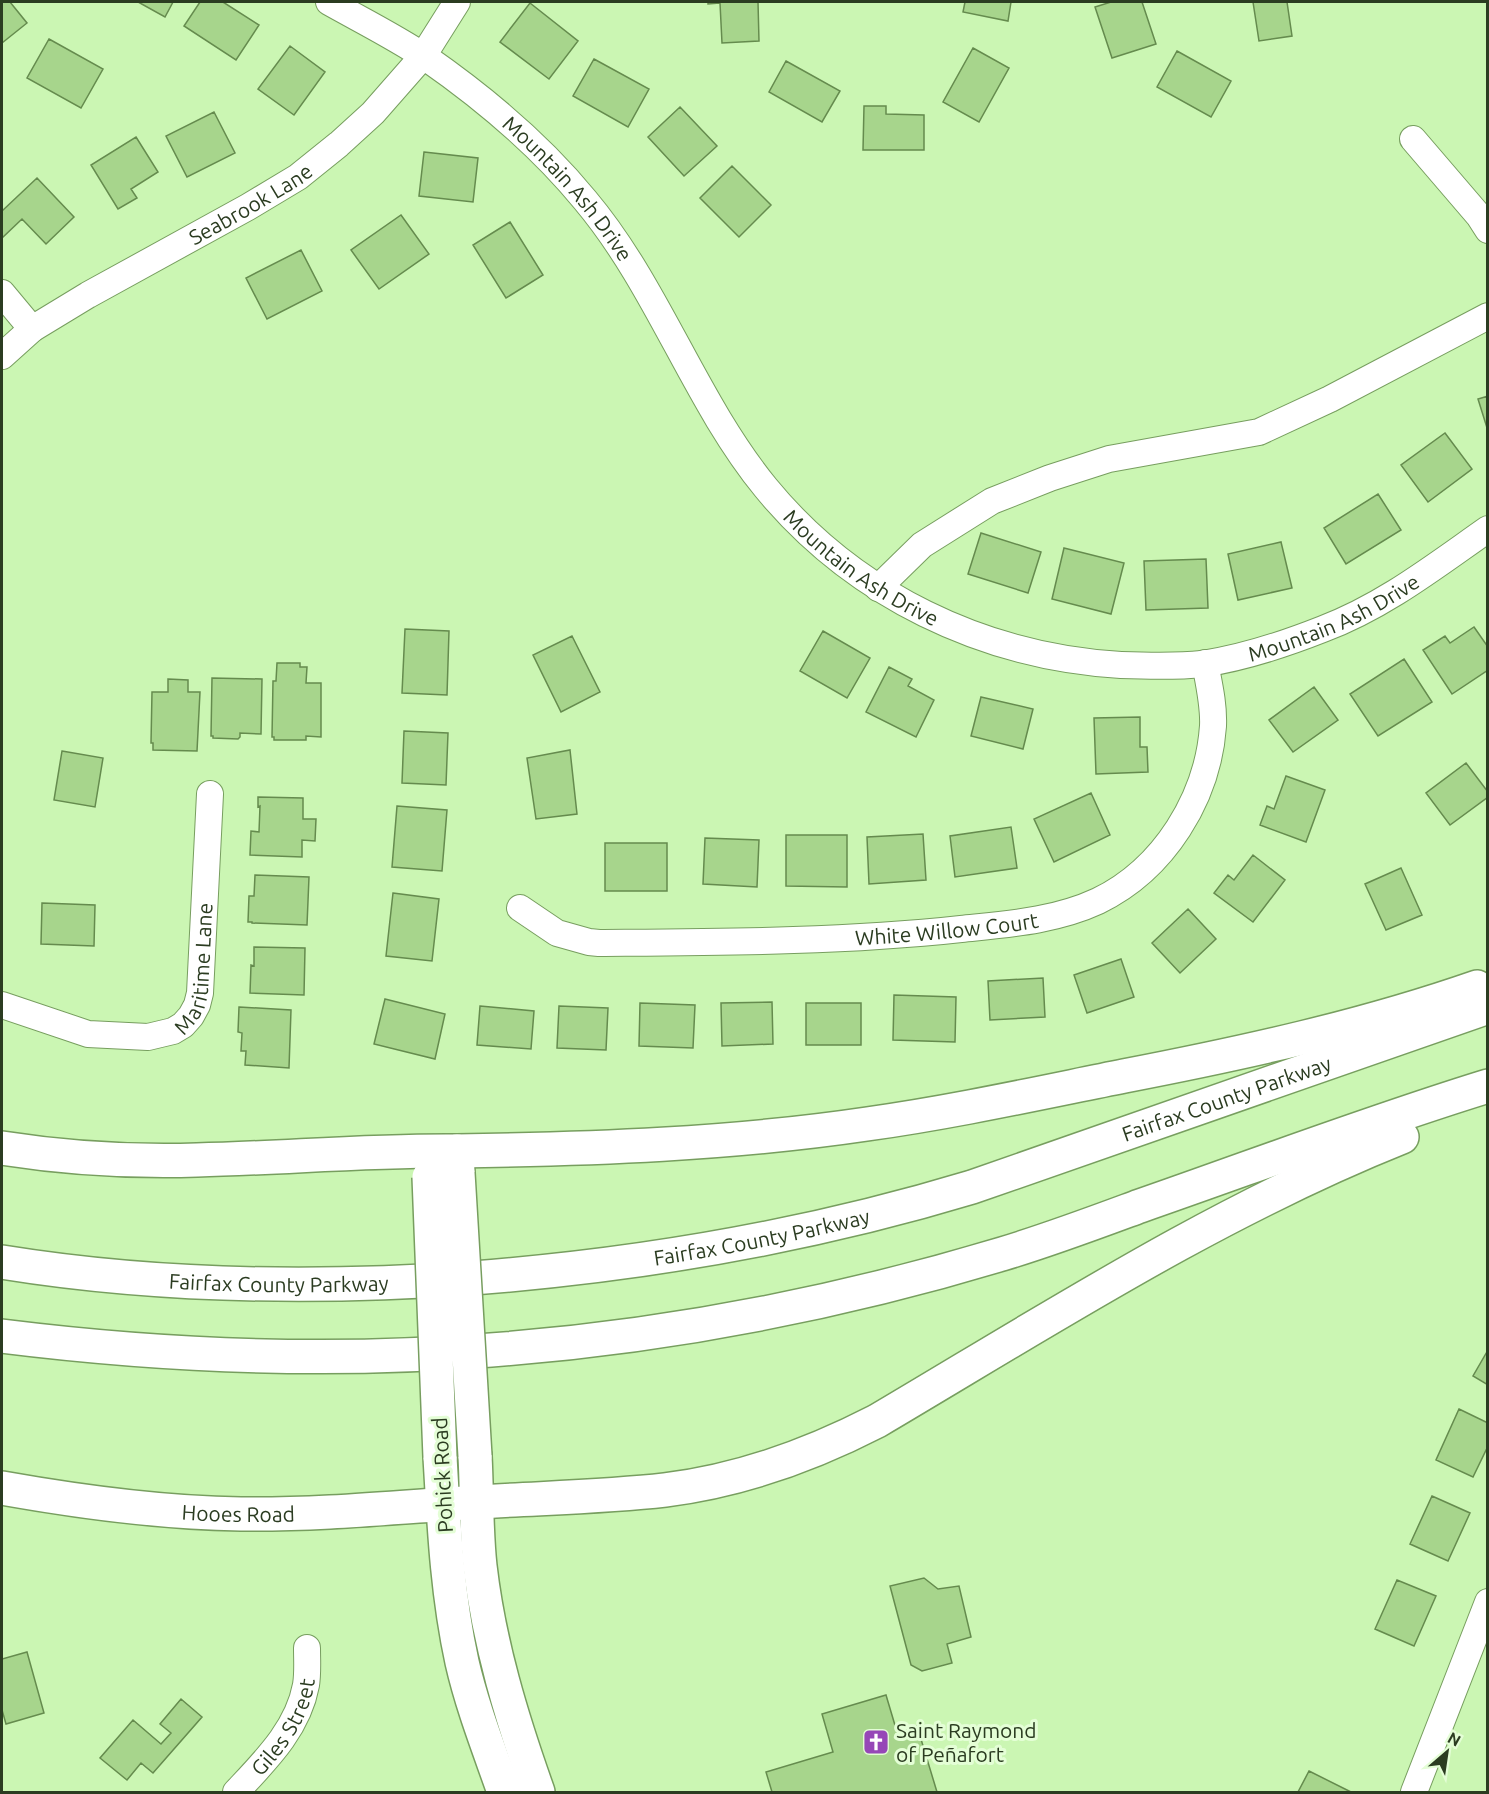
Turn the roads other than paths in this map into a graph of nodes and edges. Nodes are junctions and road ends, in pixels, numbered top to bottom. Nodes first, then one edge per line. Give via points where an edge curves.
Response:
1 (329, 2) edge
2 (457, 2) edge
3 (423, 56) junction
4 (1413, 139) dead end
5 (1488, 230) edge
6 (2, 293) edge
7 (1488, 316) edge
8 (32, 329) junction
9 (2, 356) edge
10 (1488, 529) edge
11 (878, 588) junction
12 (1205, 663) junction
13 (210, 794) dead end
14 (520, 908) dead end
15 (1488, 984) edge
16 (2, 1005) edge
17 (1488, 1007) edge
18 (1488, 1086) edge
19 (1488, 1101) edge
20 (2, 1148) edge
21 (443, 1163) junction
22 (2, 1262) edge
23 (2, 1336) edge
24 (2, 1488) edge
25 (478, 1502) junction
26 (443, 1504) junction
27 (1488, 1602) edge
28 (306, 1648) dead end
29 (236, 1792) edge
30 (504, 1792) edge
31 (538, 1792) edge
32 (1414, 1792) edge

1 - 3 street, Mountain Ash Drive
2 - 3 street, Seabrook Lane
3 - 8 street, Seabrook Lane via 373,113 298,177
3 - 11 street, Mountain Ash Drive via 507,119 586,201 646,287 705,396 767,489 837,559
4 - 5 street
6 - 8 street
7 - 11 street via 1259,432 1109,459 992,501 922,545
8 - 9 street, Seabrook Lane
10 - 12 street, Mountain Ash Drive via 1403,588 1327,628 1274,647
11 - 12 street, Mountain Ash Drive via 924,614 1024,651 1098,663
12 - 14 street, White Willow Court via 1213,725 1197,795 1163,849 1142,871 1122,887 1077,910 1030,921 897,936 599,943 557,933
13 - 16 street, Maritime Lane via 201,993 183,1024 173,1031 148,1037 88,1035
15 - 21 main road via 1385,1016 1239,1053 886,1121
17 - 22 main road, Fairfax County Parkway via 972,1187 849,1221 717,1248 516,1274 320,1285 164,1280
18 - 23 main road via 1005,1253 921,1277 753,1315 583,1341 417,1354 209,1354
19 - 25 main road, Hooes Road via 1371,1149 1263,1200 840,1440 757,1469 666,1490
20 - 21 main road via 154,1161 375,1151
21 - 25 main road, Pohick Road, bridge
21 - 26 main road, Pohick Road, bridge via 440,1457
24 - 26 main road, Hooes Road via 88,1503 208,1513 297,1513
25 - 26 main road, Hooes Road
25 - 31 main road, Pohick Road via 480,1564 490,1626 513,1720
26 - 30 main road, Pohick Road via 447,1576 463,1664
27 - 32 street
28 - 29 street, Giles Street via 306,1686 290,1728

